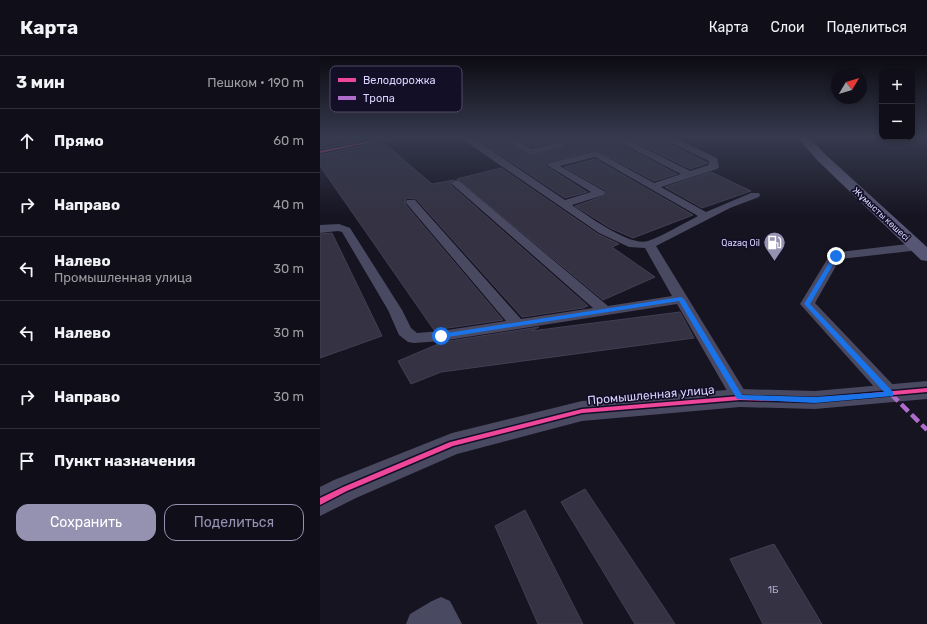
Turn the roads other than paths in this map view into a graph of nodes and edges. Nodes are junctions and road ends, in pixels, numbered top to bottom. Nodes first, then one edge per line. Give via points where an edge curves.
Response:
1 (504, 164) edge
2 (561, 164) edge
3 (613, 164) edge
4 (668, 164) edge
5 (714, 164) edge
6 (828, 164) edge
7 (690, 175) junction
8 (456, 183) dead end
9 (653, 186) junction
10 (755, 195) dead end
11 (411, 202) dead end
12 (564, 204) junction
13 (706, 216) junction
14 (320, 229) edge
15 (649, 245) junction
16 (916, 247) junction
17 (927, 256) edge
18 (681, 299) junction
19 (604, 310) junction
20 (517, 324) junction
21 (927, 390) edge
22 (891, 394) junction
23 (740, 398) junction
24 (320, 502) edge
25 (420, 624) edge
26 (448, 624) edge

1 - 12 lane
2 - 12 lane via 552,166 600,193
3 - 9 lane
4 - 7 lane
5 - 7 lane via 714,167
6 - 16 main road, Жұмысты көшесі
7 - 9 lane
8 - 19 lane
9 - 13 lane
10 - 13 lane
11 - 20 lane
12 - 15 lane via 603,231 633,244
13 - 15 lane
14 - 20 lane via 339,227 346,230 405,331 414,338
15 - 18 lane
16 - 17 main road, Жұмысты көшесі
16 - 22 lane via 836,256 807,304
18 - 19 lane
18 - 23 lane
19 - 20 lane
21 - 22 street, Промышленная улица
22 - 23 street, Промышленная улица via 815,400
23 - 24 street, Промышленная улица via 582,411 452,444
25 - 26 lane via 441,610

